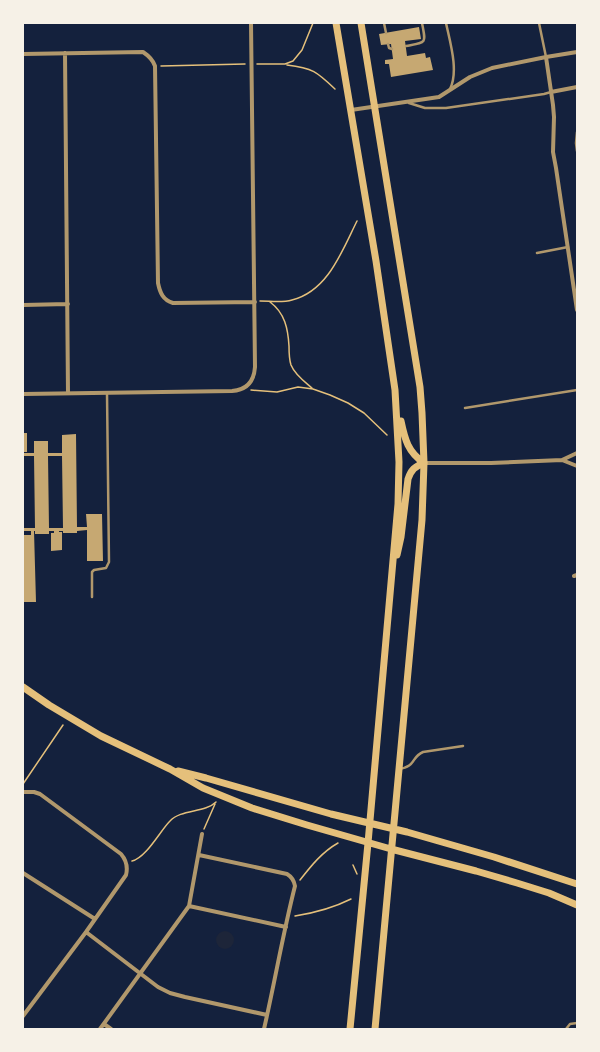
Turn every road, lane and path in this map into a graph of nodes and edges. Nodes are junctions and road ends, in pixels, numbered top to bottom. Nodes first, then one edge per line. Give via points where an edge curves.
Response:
1 (251, 23) edge
2 (313, 23) edge
3 (336, 23) edge
4 (361, 23) edge
5 (384, 23) edge
6 (422, 23) edge
7 (446, 23) edge
8 (539, 23) edge
9 (386, 33) dead end
10 (388, 44) dead end
11 (406, 46) dead end
12 (392, 49) dead end
13 (577, 52) edge
14 (65, 53) junction
15 (23, 54) edge
16 (546, 57) junction
17 (246, 64) dead end
18 (258, 64) dead end
19 (285, 64) junction
20 (161, 66) dead end
21 (577, 87) edge
22 (335, 89) dead end
23 (449, 92) junction
24 (551, 92) junction
25 (407, 102) junction
26 (375, 106) junction
27 (351, 110) junction
28 (577, 132) edge
29 (577, 151) edge
30 (357, 221) dead end
31 (568, 247) junction
32 (537, 253) dead end
33 (261, 301) dead end
34 (269, 301) junction
35 (255, 302) junction
36 (577, 303) edge
37 (68, 304) junction
38 (23, 305) edge
39 (577, 310) edge
40 (313, 389) junction
41 (251, 390) dead end
42 (577, 390) edge
43 (107, 393) junction
44 (23, 394) edge
45 (68, 394) junction
46 (397, 402) junction
47 (465, 408) dead end
48 (387, 435) dead end
49 (577, 453) edge
50 (562, 460) junction
51 (424, 463) junction
52 (577, 466) edge
53 (391, 587) junction
54 (92, 597) dead end
55 (23, 687) edge
56 (63, 725) dead end
57 (463, 746) dead end
58 (170, 769) junction
59 (398, 769) junction
60 (23, 784) edge
61 (23, 792) edge
62 (370, 823) junction
63 (393, 829) junction
64 (202, 834) joint
65 (338, 843) dead end
66 (368, 843) junction
67 (391, 849) junction
68 (199, 855) junction
69 (127, 862) junction
70 (23, 873) edge
71 (299, 881) dead end
72 (577, 884) edge
73 (351, 899) dead end
74 (577, 905) edge
75 (190, 906) junction
76 (287, 917) junction
77 (96, 919) junction
78 (286, 927) junction
79 (86, 932) junction
80 (140, 973) junction
81 (267, 1015) junction
82 (23, 1016) edge
83 (577, 1023) edge
84 (104, 1024) junction
85 (100, 1029) edge
86 (111, 1029) edge
87 (264, 1029) edge
88 (350, 1029) edge
89 (375, 1029) edge
90 (566, 1029) edge

1 - 35 street
2 - 19 path via 302,50 293,61
3 - 27 main road
4 - 26 main road
5 - 9 lane
6 - 11 lane via 424,42
7 - 23 lane via 454,78
8 - 16 lane
10 - 12 lane
13 - 16 street
14 - 15 street
14 - 35 street via 143,52 153,60 158,283 163,297 173,304
14 - 37 street
16 - 23 street via 492,68 470,77
16 - 24 street
17 - 20 path
18 - 19 path
19 - 22 path via 312,70
21 - 24 street
23 - 25 street via 439,97
24 - 25 lane via 446,108 425,108
24 - 31 street via 554,117 553,152
25 - 26 street
26 - 27 street
26 - 51 main road via 420,387
27 - 46 main road
28 - 29 lane
30 - 34 path via 341,254 319,285 291,301
31 - 32 lane
31 - 36 street
33 - 34 path
34 - 40 path via 284,318 291,365
35 - 43 street via 255,373 242,389
36 - 39 street
37 - 38 street
37 - 45 street
40 - 41 path via 298,387 277,392
40 - 48 path via 348,403 364,413
42 - 47 lane
43 - 45 street
43 - 54 lane via 109,562 106,568 92,572
44 - 45 street
46 - 51 main road via 410,450
46 - 53 main road via 398,504
49 - 50 street
50 - 51 street
50 - 52 street
51 - 53 main road via 413,468 408,479 401,537
51 - 59 main road via 422,520
53 - 62 main road
55 - 58 main road via 101,736
56 - 60 path
57 - 59 lane via 422,752 408,767
58 - 62 main road
58 - 66 main road via 203,788 252,808
59 - 63 main road
61 - 69 street via 40,794 121,854
62 - 63 main road
62 - 66 main road
63 - 67 main road
63 - 72 main road via 494,857
64 - 68 street
64 - 69 path via 215,803 171,820 137,860
65 - 71 path via 317,859
66 - 67 main road
66 - 88 main road
67 - 74 main road via 517,883
67 - 89 main road
68 - 75 street
68 - 76 street via 292,877 295,886
69 - 77 street via 126,876
70 - 77 street
73 - 76 path via 328,909
75 - 78 street
75 - 80 street
76 - 78 street
77 - 79 street
78 - 81 street
79 - 80 street
79 - 82 street
80 - 81 street via 158,987 185,998
80 - 84 street
81 - 87 street
83 - 90 lane via 570,1024
84 - 85 street
84 - 86 street

